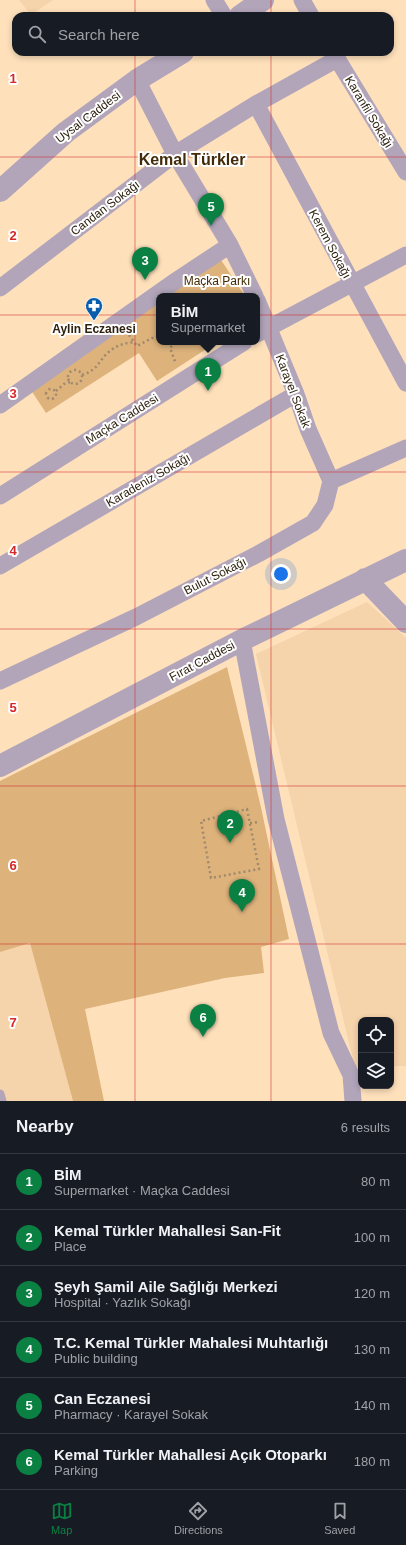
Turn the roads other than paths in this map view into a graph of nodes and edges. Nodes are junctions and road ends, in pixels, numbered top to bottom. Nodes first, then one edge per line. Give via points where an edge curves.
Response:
1 (214, 0) edge
2 (263, 0) edge
3 (302, 0) edge
4 (222, 12) edge
5 (246, 12) edge
6 (309, 12) edge
7 (176, 56) edge
8 (333, 56) edge
9 (336, 56) edge
10 (137, 80) junction
11 (256, 104) junction
12 (175, 154) junction
13 (406, 172) edge
14 (0, 190) edge
15 (230, 245) junction
16 (406, 255) edge
17 (351, 284) junction
18 (0, 288) edge
19 (158, 293) edge
20 (254, 293) edge
21 (156, 295) edge
22 (260, 315) edge
23 (263, 330) edge
24 (239, 345) edge
25 (406, 383) edge
26 (296, 394) junction
27 (0, 405) edge
28 (406, 448) edge
29 (331, 481) junction
30 (0, 496) edge
31 (406, 560) edge
32 (0, 566) edge
33 (365, 579) junction
34 (406, 622) edge
35 (242, 640) junction
36 (0, 682) edge
37 (0, 766) edge
38 (0, 1094) edge
39 (2, 1101) edge
40 (353, 1101) edge

1 - 4 street
2 - 5 street
3 - 6 street
7 - 10 street, Uysal Caddesi
8 - 11 street, Candan Sokağı
9 - 13 street, Karanfil Sokağı
10 - 12 street
10 - 14 street, Uysal Caddesi via 66,132
11 - 12 street, Candan Sokağı
11 - 17 street, Kerem Sokağı
12 - 15 street
12 - 18 street, Candan Sokağı
15 - 19 street
15 - 20 street
16 - 17 street
17 - 23 street
17 - 25 street, Kerem Sokağı
21 - 27 street
22 - 23 street, Karayel Sokak
23 - 26 street, Karayel Sokak
24 - 30 street, Maçka Caddesi
26 - 29 street, Karayel Sokak
26 - 32 street, Karadeniz Sokağı
28 - 29 street
29 - 36 street, Bulut Sokağı via 325,505 313,523 136,617
31 - 33 street, Fırat Caddesi
33 - 34 street
33 - 35 street, Fırat Caddesi
35 - 37 street, Fırat Caddesi
35 - 40 street via 276,819 332,1033 351,1075
38 - 39 lane

